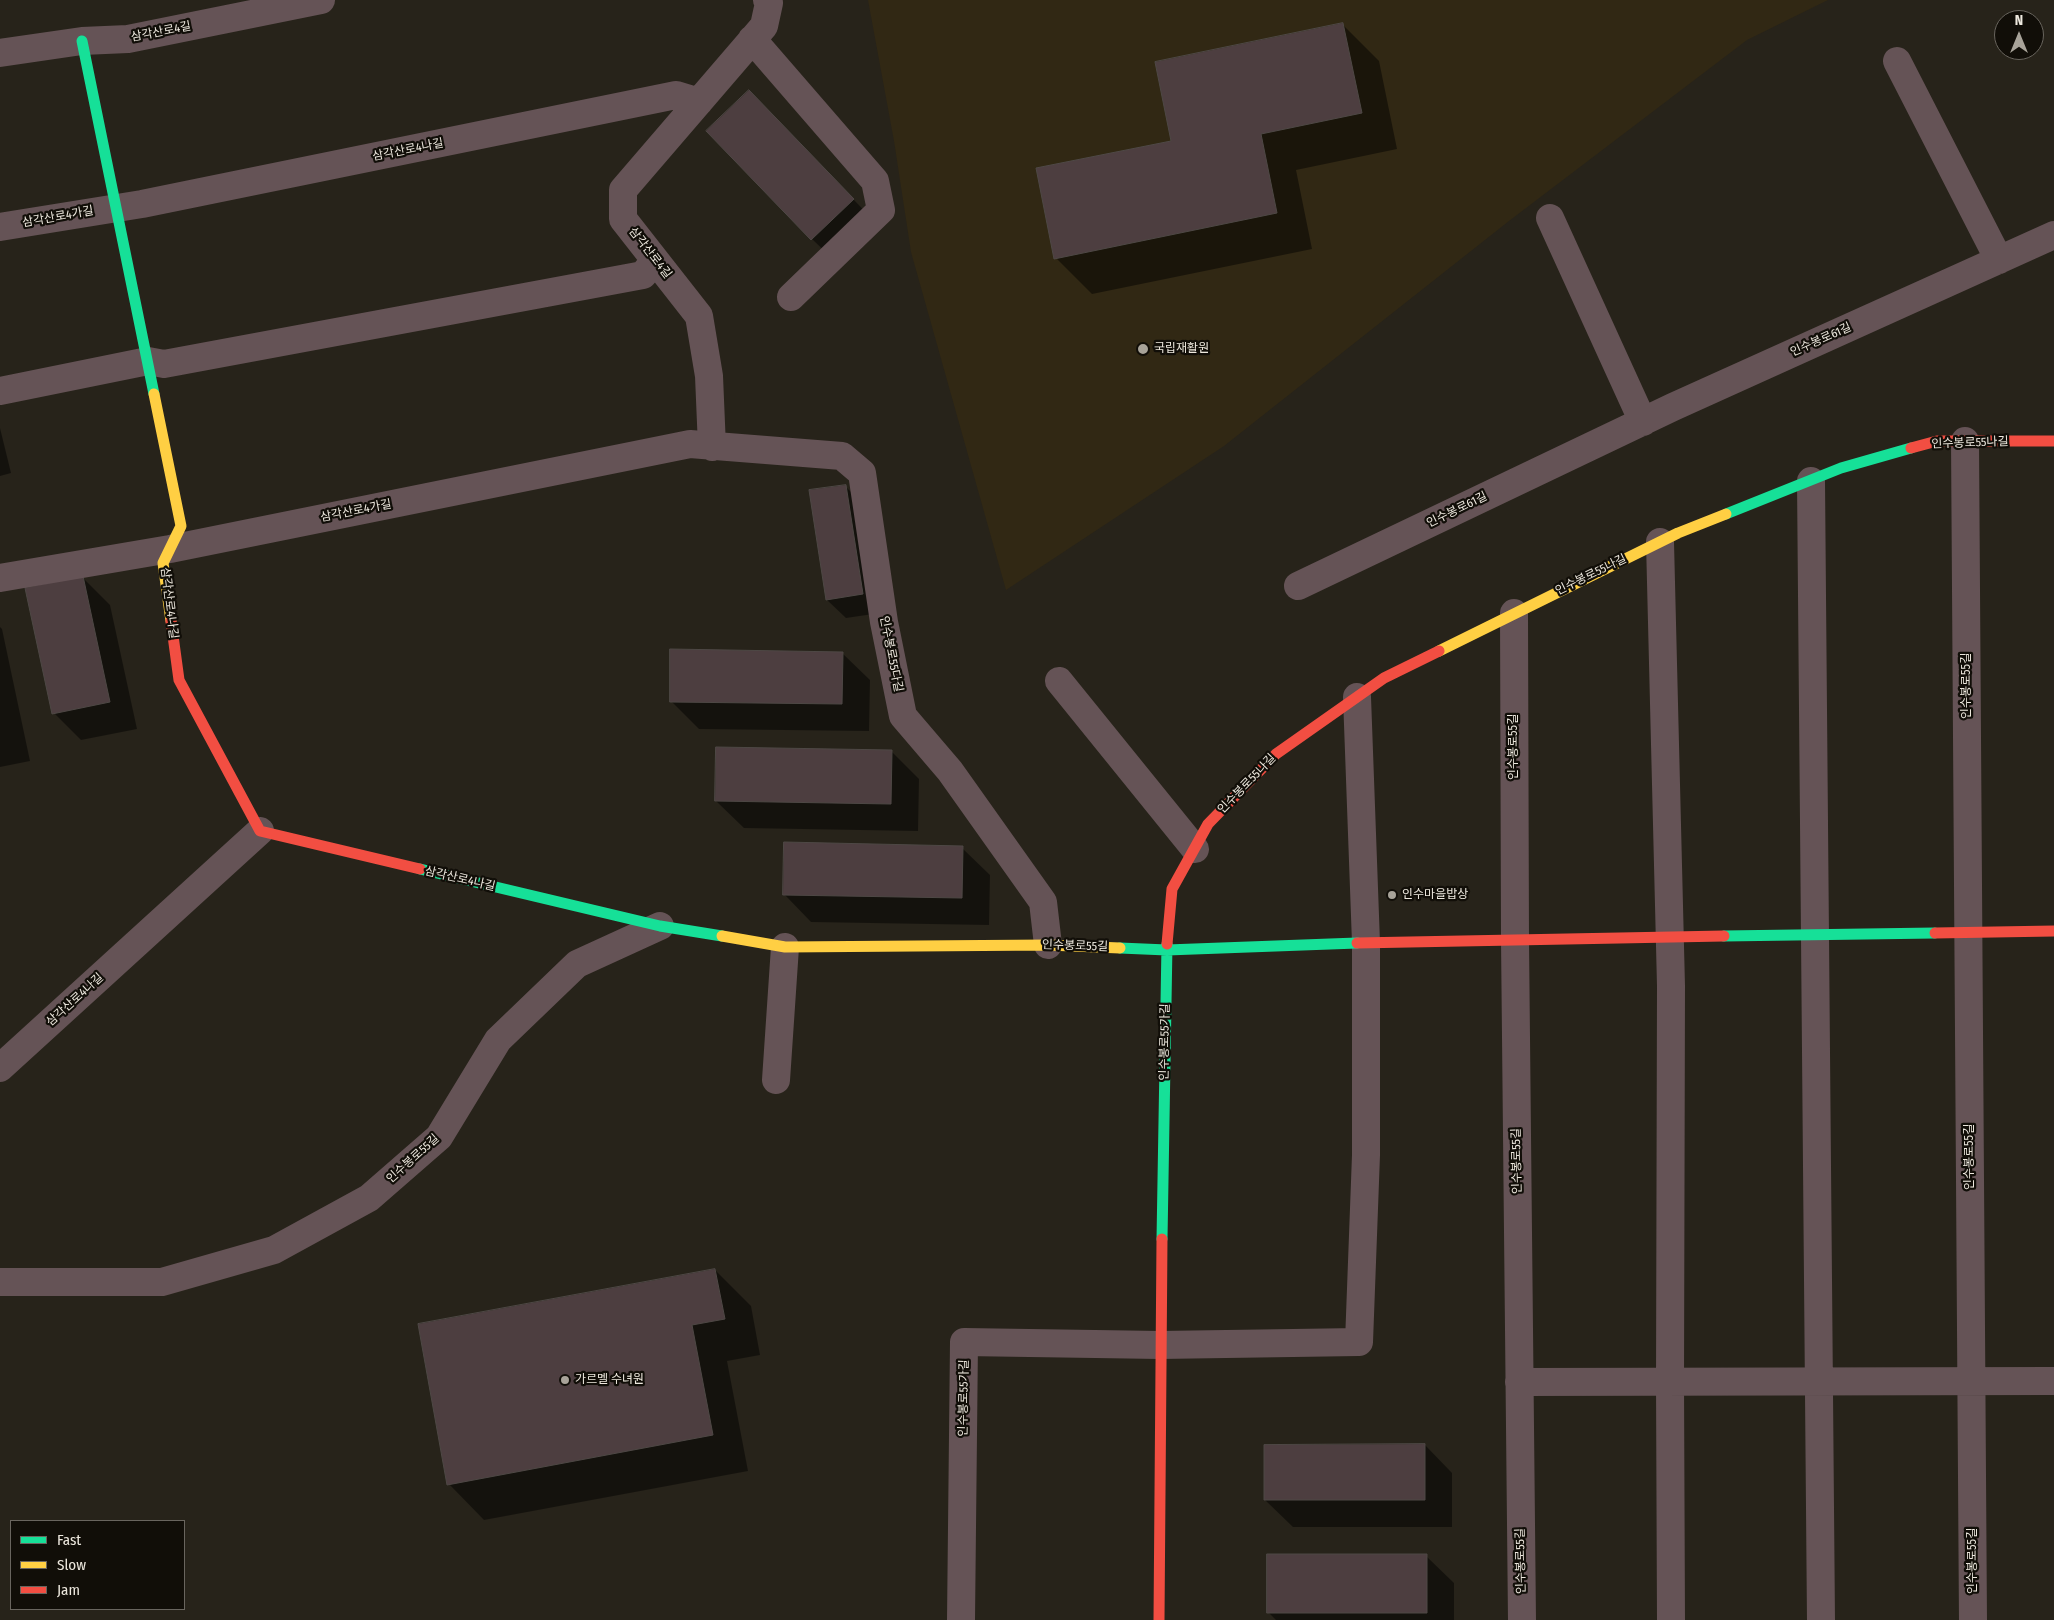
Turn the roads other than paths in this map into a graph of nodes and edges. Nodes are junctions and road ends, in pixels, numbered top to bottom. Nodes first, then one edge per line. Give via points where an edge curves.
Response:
1 (320, 0) edge
2 (767, 0) edge
3 (752, 40) junction
4 (82, 41) junction
5 (0, 54) edge
6 (1897, 61) dead end
7 (699, 102) junction
8 (116, 207) junction
9 (1550, 218) dead end
10 (0, 228) edge
11 (2054, 235) edge
12 (655, 260) junction
13 (1999, 260) junction
14 (791, 297) dead end
15 (148, 361) junction
16 (0, 391) edge
17 (1642, 422) junction
18 (1965, 441) junction
19 (2054, 441) edge
20 (712, 447) junction
21 (1811, 481) junction
22 (1660, 542) junction
23 (170, 549) junction
24 (0, 578) edge
25 (1298, 586) dead end
26 (1514, 614) junction
27 (1059, 681) dead end
28 (1357, 697) junction
29 (260, 831) junction
30 (1195, 849) junction
31 (660, 926) junction
32 (2054, 931) edge
33 (1969, 932) junction
34 (1816, 935) junction
35 (1670, 937) junction
36 (1515, 940) junction
37 (1366, 943) junction
38 (1048, 945) junction
39 (785, 947) junction
40 (1167, 950) junction
41 (0, 1068) edge
42 (776, 1080) dead end
43 (0, 1282) edge
44 (1160, 1345) junction
45 (2054, 1381) edge
46 (1519, 1382) junction
47 (1670, 1382) junction
48 (1820, 1382) junction
49 (1972, 1382) junction
50 (961, 1620) edge
51 (1159, 1620) edge
52 (1522, 1620) edge
53 (1671, 1620) edge
54 (1821, 1620) edge
55 (1973, 1620) edge

1 - 4 street, 삼각산로4길 via 128,40
2 - 3 street, 삼각산로4길 via 764,26
3 - 7 street, 삼각산로4길
3 - 14 street via 875,181 881,210
4 - 5 street, 삼각산로4길
4 - 8 street, 삼각산로4나길
6 - 13 street
7 - 8 street, 삼각산로4나길 via 676,96
7 - 12 street, 삼각산로4길 via 623,190 623,219
8 - 10 street, 삼각산로4가길
8 - 15 street, 삼각산로4나길
9 - 17 street
11 - 13 street, 인수봉로61길
12 - 15 street via 643,275 164,364
12 - 20 street, 삼각산로4길 via 699,316 709,376
13 - 17 street, 인수봉로61길
15 - 16 street
15 - 23 street, 삼각산로4나길 via 181,526
17 - 25 street, 인수봉로61길
18 - 19 street, 인수봉로55나길
18 - 21 street, 인수봉로55나길 via 1937,441 1841,468
18 - 33 street, 인수봉로55길
20 - 23 street, 삼각산로4가길 via 690,444
20 - 38 street, 인수봉로55다길 via 842,456 862,473 884,622 903,716 950,771 1043,902
21 - 22 street, 인수봉로55나길
21 - 34 street
22 - 26 street, 인수봉로55나길
22 - 35 street
23 - 24 street, 삼각산로4가길
23 - 29 street, 삼각산로4나길 via 163,563 179,680
26 - 28 street, 인수봉로55나길 via 1384,678
26 - 36 street, 인수봉로55길
27 - 30 street
28 - 30 street, 인수봉로55나길 via 1276,754 1208,824
28 - 37 street
29 - 31 street, 삼각산로4나길
29 - 41 street, 삼각산로4나길
30 - 40 street, 인수봉로55나길 via 1172,889
31 - 39 street, 인수봉로55길
31 - 43 street, 인수봉로55길 via 577,964 498,1040 439,1138 369,1198 274,1250 162,1282
32 - 33 street, 인수봉로55길
33 - 34 street, 인수봉로55길
33 - 49 street, 인수봉로55길
34 - 35 street, 인수봉로55길
34 - 48 street
35 - 36 street, 인수봉로55길
35 - 47 street
36 - 37 street, 인수봉로55길
36 - 46 street, 인수봉로55길
37 - 40 street, 인수봉로55길
37 - 44 street, 인수봉로55가길 via 1366,1155 1359,1342
38 - 39 street, 인수봉로55길
38 - 40 street, 인수봉로55길
39 - 42 street
40 - 44 street, 인수봉로55가길
44 - 50 street, 인수봉로55가길 via 964,1342
44 - 51 street, 인수봉로55가길
45 - 49 street
46 - 47 street
46 - 52 street, 인수봉로55길
47 - 48 street
47 - 53 street
48 - 49 street
48 - 54 street
49 - 55 street, 인수봉로55길

